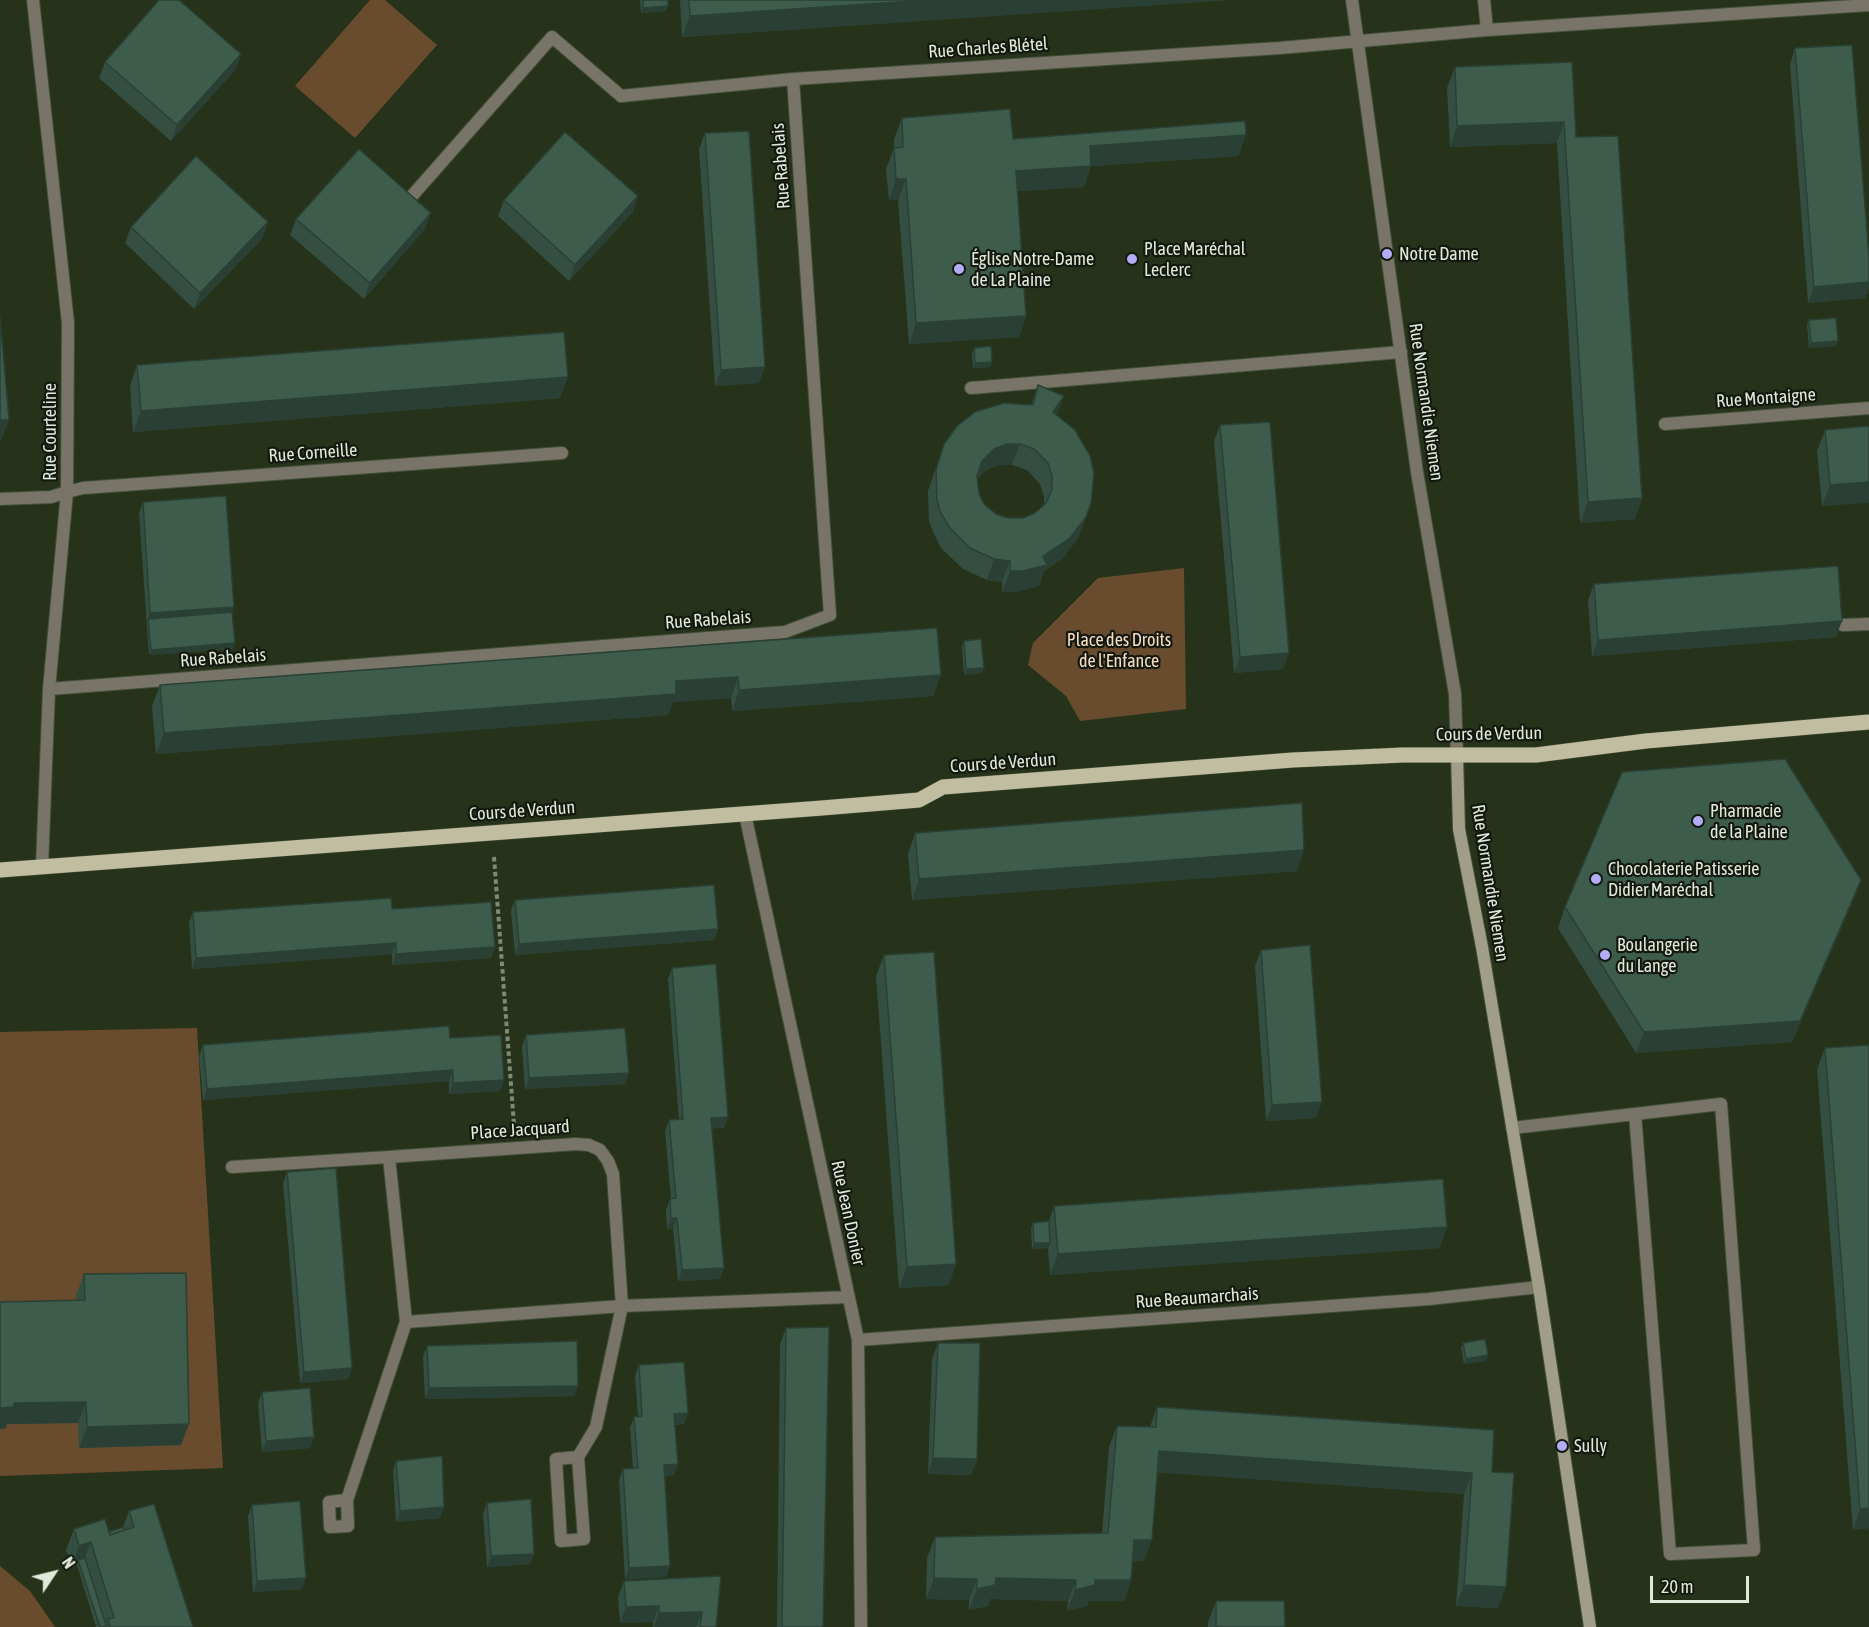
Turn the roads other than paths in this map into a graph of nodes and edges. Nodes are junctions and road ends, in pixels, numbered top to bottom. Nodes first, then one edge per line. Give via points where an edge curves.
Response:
1 (33, 0) edge
2 (1352, 0) edge
3 (1484, 0) edge
4 (1869, 5) edge
5 (1487, 30) junction
6 (1358, 41) junction
7 (793, 79) junction
8 (411, 197) edge
9 (1401, 352) junction
10 (971, 388) dead end
11 (1869, 408) edge
12 (1665, 424) dead end
13 (562, 453) dead end
14 (67, 492) junction
15 (0, 499) edge
16 (1869, 624) edge
17 (1843, 626) edge
18 (49, 689) junction
19 (1869, 722) edge
20 (1457, 755) junction
21 (745, 814) junction
22 (42, 866) junction
23 (0, 870) edge
24 (1635, 1114) junction
25 (1512, 1128) junction
26 (389, 1157) junction
27 (232, 1167) dead end
28 (1539, 1287) junction
29 (848, 1297) junction
30 (622, 1306) junction
31 (406, 1322) junction
32 (858, 1340) junction
33 (578, 1457) junction
34 (347, 1500) dead end
35 (861, 1627) edge
36 (1590, 1627) edge

1 - 14 street, Rue Courteline via 68,323
2 - 6 street, Rue Normandie Niemen
3 - 5 street
4 - 5 street, Rue Charles Blétel
5 - 6 street, Rue Charles Blétel
6 - 7 street, Rue Charles Blétel
6 - 9 street, Rue Normandie Niemen
7 - 8 street, Rue Charles Blétel via 621,96 552,37
7 - 18 street, Rue Rabelais via 830,615 784,632
9 - 10 street
9 - 20 street, Rue Normandie Niemen via 1455,694
11 - 12 street, Rue Montaigne
13 - 14 street, Rue Corneille
14 - 15 street, Rue Corneille via 51,497
14 - 18 street, Rue Courteline
16 - 17 street
18 - 22 street, Rue Courteline
19 - 20 main road, Cours de Verdun via 1646,741 1536,755
20 - 21 main road, Cours de Verdun via 1293,760 943,787 919,800
20 - 25 main road, Rue Normandie Niemen via 1460,829
21 - 22 main road, Cours de Verdun
21 - 29 street, Rue Jean Donier
22 - 23 main road, Cours de Verdun
24 - 24 street via 1721,1104 1754,1550 1670,1554
24 - 25 street
25 - 28 main road, Rue Normandie Niemen
26 - 27 street, Place Jacquard
26 - 30 street, Place Jacquard via 589,1145 600,1150 613,1174
26 - 31 street
28 - 32 street, Rue Beaumarchais via 1429,1299
28 - 36 main road, Rue Normandie Niemen
29 - 30 street
29 - 32 street, Rue Jean Donier
30 - 31 street
30 - 33 street, Place Jacquard via 596,1427
31 - 34 street
32 - 35 street, Rue Jean Donier
33 - 33 street via 556,1459 561,1541 584,1539

